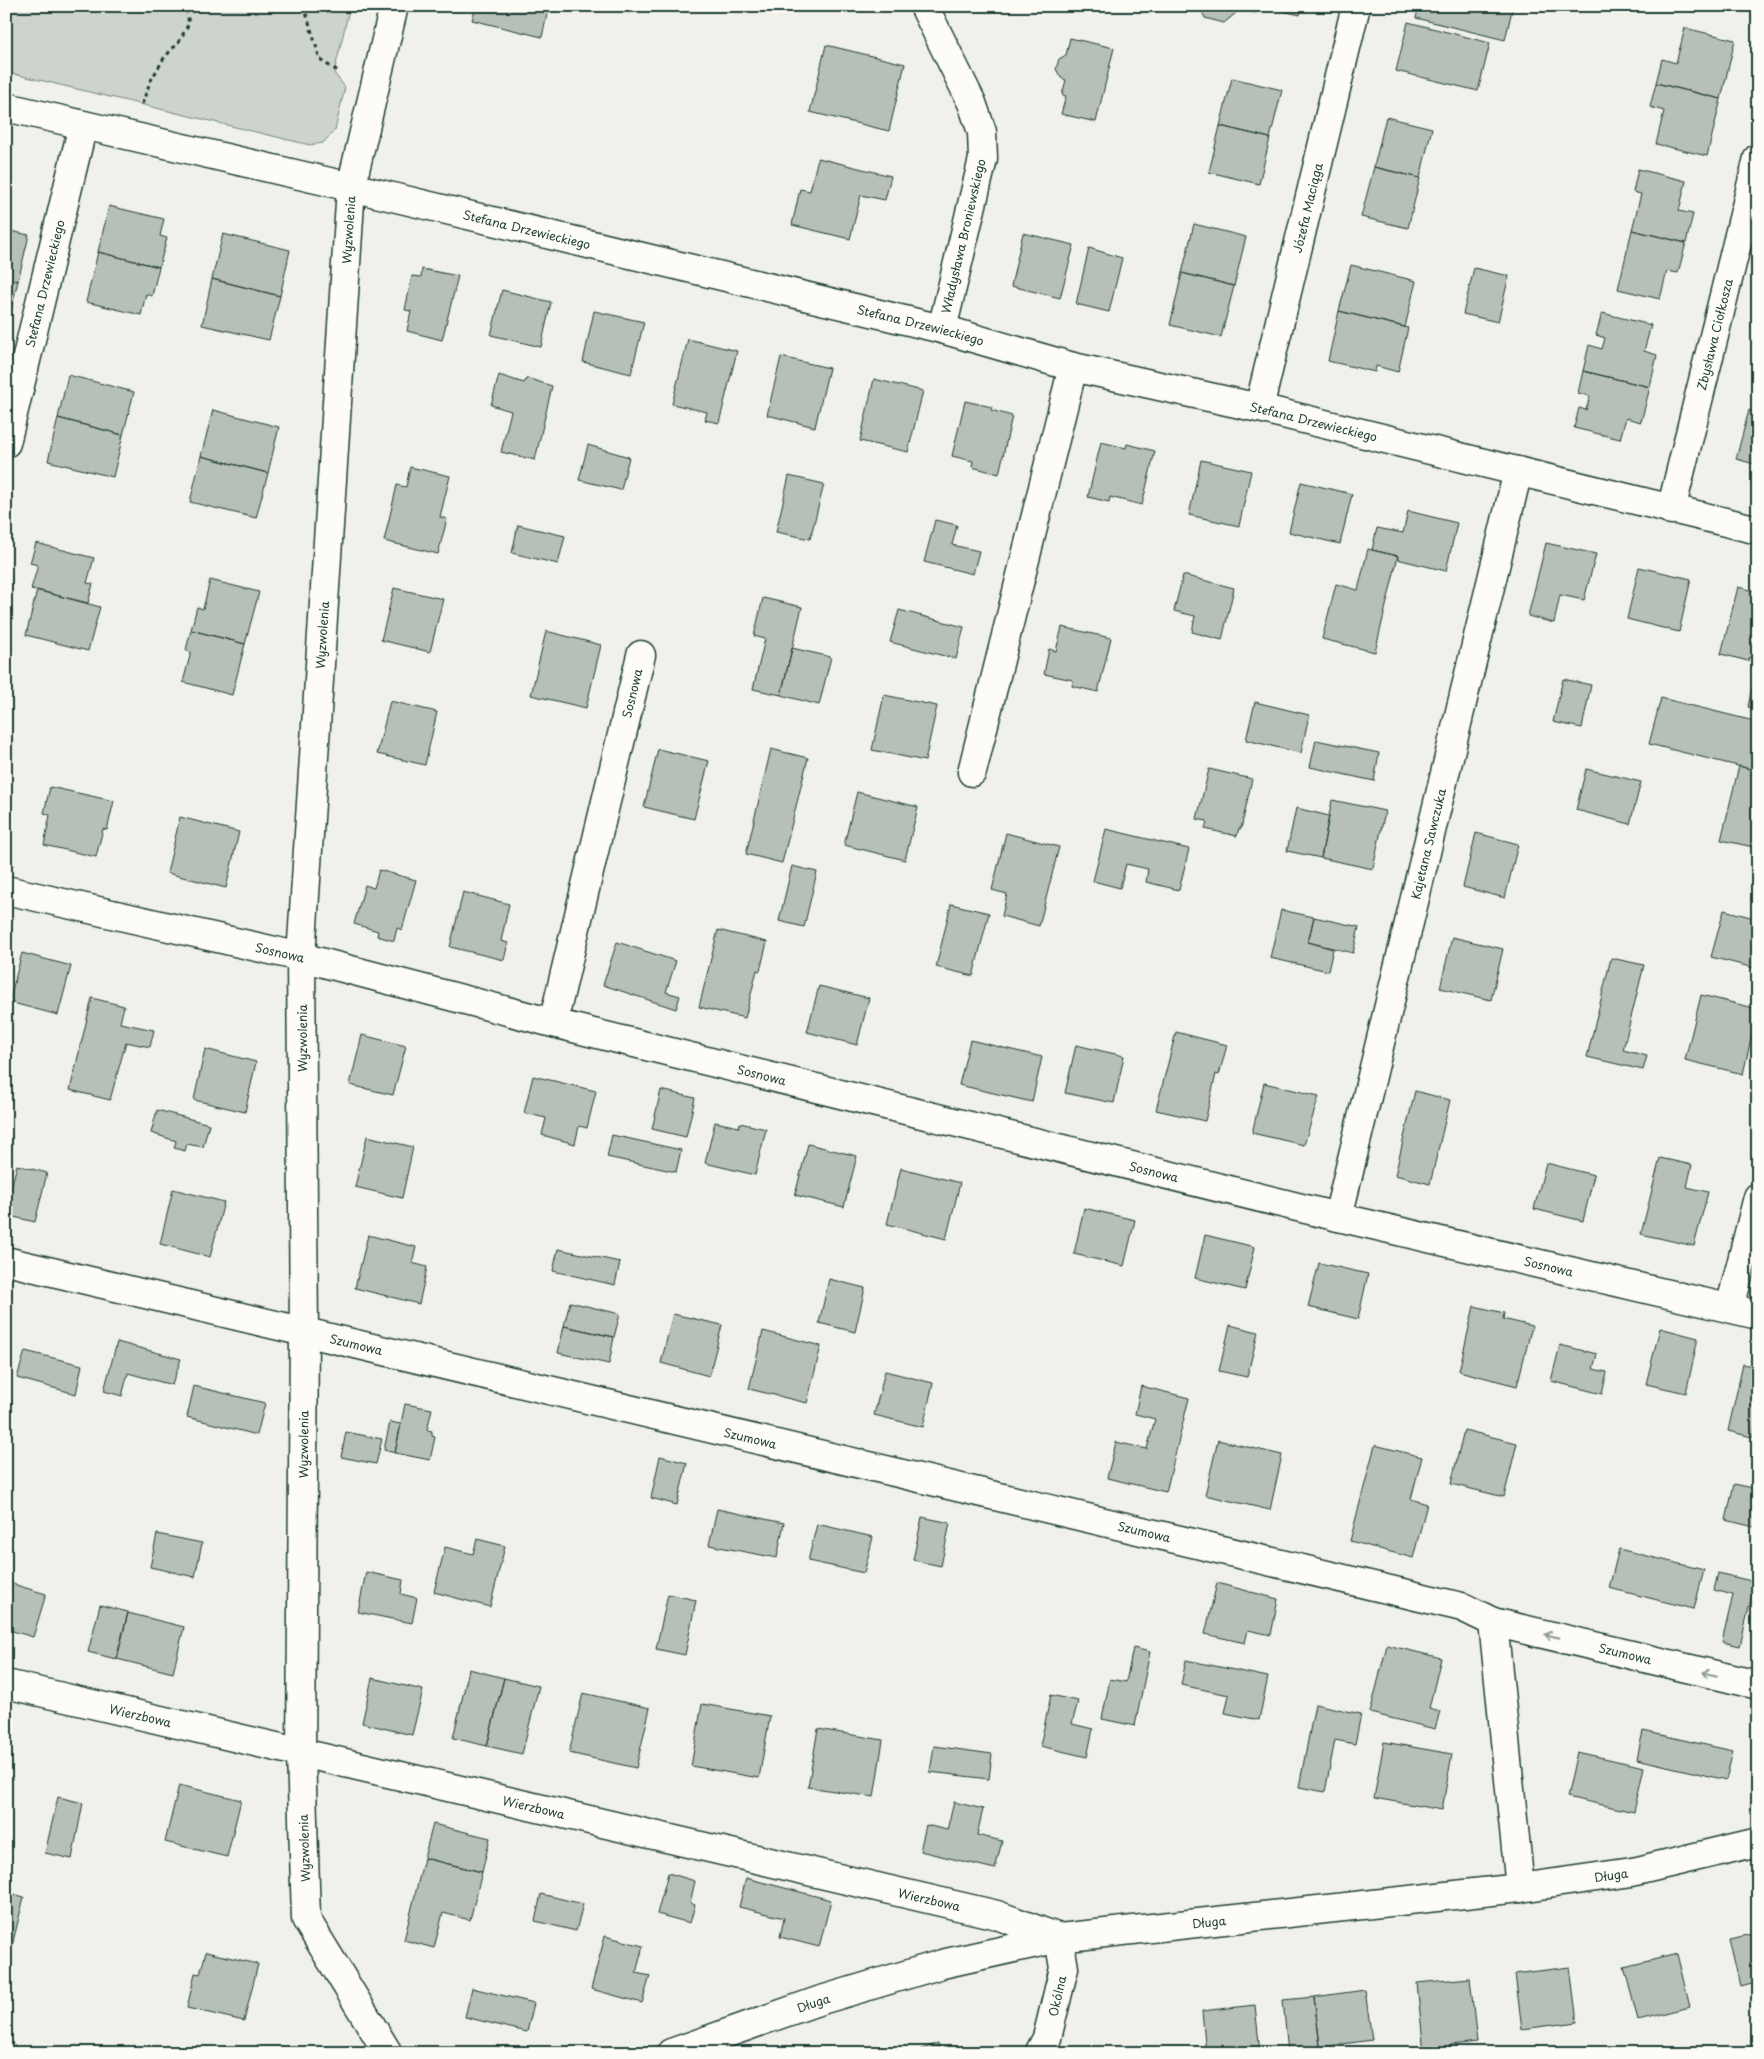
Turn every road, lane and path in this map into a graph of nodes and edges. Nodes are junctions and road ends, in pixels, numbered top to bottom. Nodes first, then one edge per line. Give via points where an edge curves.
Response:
1 (185, 6) edge
2 (304, 6) edge
3 (394, 6) edge
4 (924, 6) edge
5 (1356, 6) edge
6 (340, 72) dead end
7 (6, 107) edge
8 (140, 110) dead end
9 (83, 125) junction
10 (1758, 158) edge
11 (351, 187) junction
12 (942, 329) junction
13 (1073, 367) junction
14 (1259, 408) junction
15 (6, 443) edge
16 (1518, 471) junction
17 (1671, 510) junction
18 (1758, 530) edge
19 (641, 655) dead end
20 (972, 772) dead end
21 (6, 890) edge
22 (301, 956) junction
23 (553, 1023) junction
24 (1758, 1197) edge
25 (1338, 1217) junction
26 (6, 1261) edge
27 (1730, 1308) junction
28 (1758, 1315) edge
29 (304, 1332) junction
30 (1493, 1622) junction
31 (6, 1684) edge
32 (1758, 1685) edge
33 (301, 1753) junction
34 (1758, 1842) edge
35 (1520, 1888) junction
36 (1059, 1938) junction
37 (388, 2053) edge
38 (671, 2053) edge
39 (1039, 2053) edge

1 - 8 path via 189,23 150,82
2 - 6 path via 320,59
3 - 11 street, Wyzwolenia
4 - 12 street, Władysława Broniewskiego via 972,103 982,132 983,159
5 - 14 street, Józefa Maciąga
7 - 9 street, Stefana Drzewieckiego
9 - 11 street, Stefana Drzewieckiego
9 - 15 street, Stefana Drzewieckiego
10 - 17 street, Zbysława Ciołkosza
11 - 12 street, Stefana Drzewieckiego
11 - 22 street, Wyzwolenia
12 - 13 street, Stefana Drzewieckiego
13 - 14 street, Stefana Drzewieckiego
13 - 20 street
14 - 16 street, Stefana Drzewieckiego
16 - 17 street, Stefana Drzewieckiego
16 - 25 street, Kajetana Sawczuka
17 - 18 street, Stefana Drzewieckiego
19 - 23 street, Sosnowa
21 - 22 street, Sosnowa
22 - 23 street, Sosnowa
22 - 29 street, Wyzwolenia
23 - 25 street, Sosnowa
24 - 27 street
25 - 27 street, Sosnowa
26 - 29 street, Szumowa
27 - 28 street, Sosnowa
29 - 30 street, Szumowa via 1462,1607
29 - 33 street, Wyzwolenia
32 -> 30 street, Szumowa
30 - 35 street
31 - 33 street, Wierzbowa
33 - 36 street, Wierzbowa via 997,1915
33 - 37 street, Wyzwolenia via 306,1919
34 - 35 street, Długa via 1632,1872
35 - 36 street, Długa
36 - 38 street, Długa via 942,1964 836,1996
36 - 39 street, Okólna via 1064,1968 1047,2038

